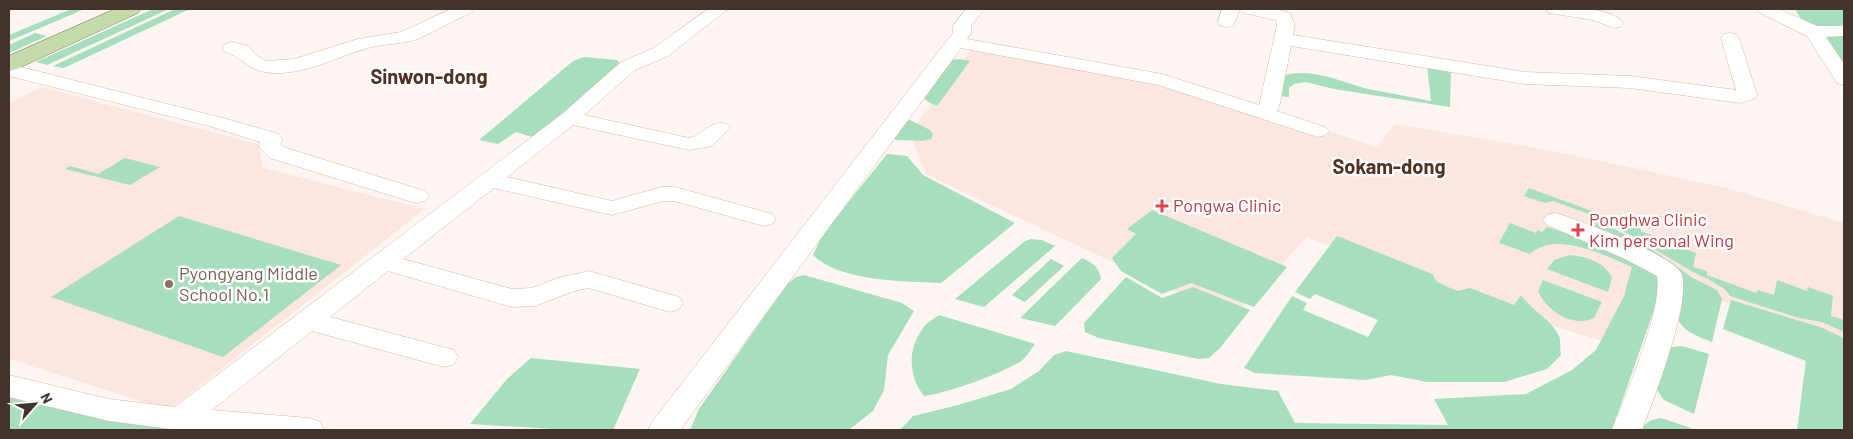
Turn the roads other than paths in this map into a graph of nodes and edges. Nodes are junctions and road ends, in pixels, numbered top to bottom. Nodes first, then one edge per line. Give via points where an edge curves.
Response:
1 (131, 9) edge
2 (465, 9) edge
3 (719, 9) edge
4 (975, 9) edge
5 (1250, 9) edge
6 (1555, 9) edge
7 (1766, 9) edge
8 (1614, 23) dead end
9 (1844, 31) edge
10 (1814, 32) junction
11 (1730, 38) dead end
12 (1283, 39) junction
13 (956, 42) junction
14 (232, 48) dead end
15 (9, 64) edge
16 (9, 70) edge
17 (1844, 79) edge
18 (1265, 114) junction
19 (569, 118) junction
20 (720, 128) dead end
21 (1318, 131) dead end
22 (489, 180) junction
23 (417, 196) dead end
24 (764, 219) dead end
25 (1555, 220) dead end
26 (385, 262) junction
27 (670, 303) dead end
28 (308, 321) junction
29 (444, 357) dead end
30 (9, 386) edge
31 (180, 419) junction
32 (309, 430) edge
33 (663, 430) edge
34 (1628, 430) edge

1 - 15 main road
2 - 14 street via 405,36 365,43 282,66 267,67 248,59 241,50
3 - 19 street via 661,52 628,66
4 - 13 street via 962,26
5 - 12 street via 1284,18
6 - 8 street via 1597,15
7 - 10 street
9 - 10 street
10 - 17 street
11 - 12 street via 1747,95 1740,97 1630,82 1525,78
12 - 18 street
13 - 18 street via 1162,80
13 - 33 street
16 - 23 street via 216,122 271,139 270,147 278,153
18 - 21 street
19 - 20 street via 689,144 704,141
19 - 22 street
22 - 24 street via 612,208 662,194 675,194
22 - 26 street
25 - 34 street via 1650,261 1669,273 1672,280 1662,328
26 - 27 street via 512,298 535,297 589,279
26 - 28 street
28 - 29 street
28 - 31 street
30 - 31 street via 109,410
31 - 32 street

